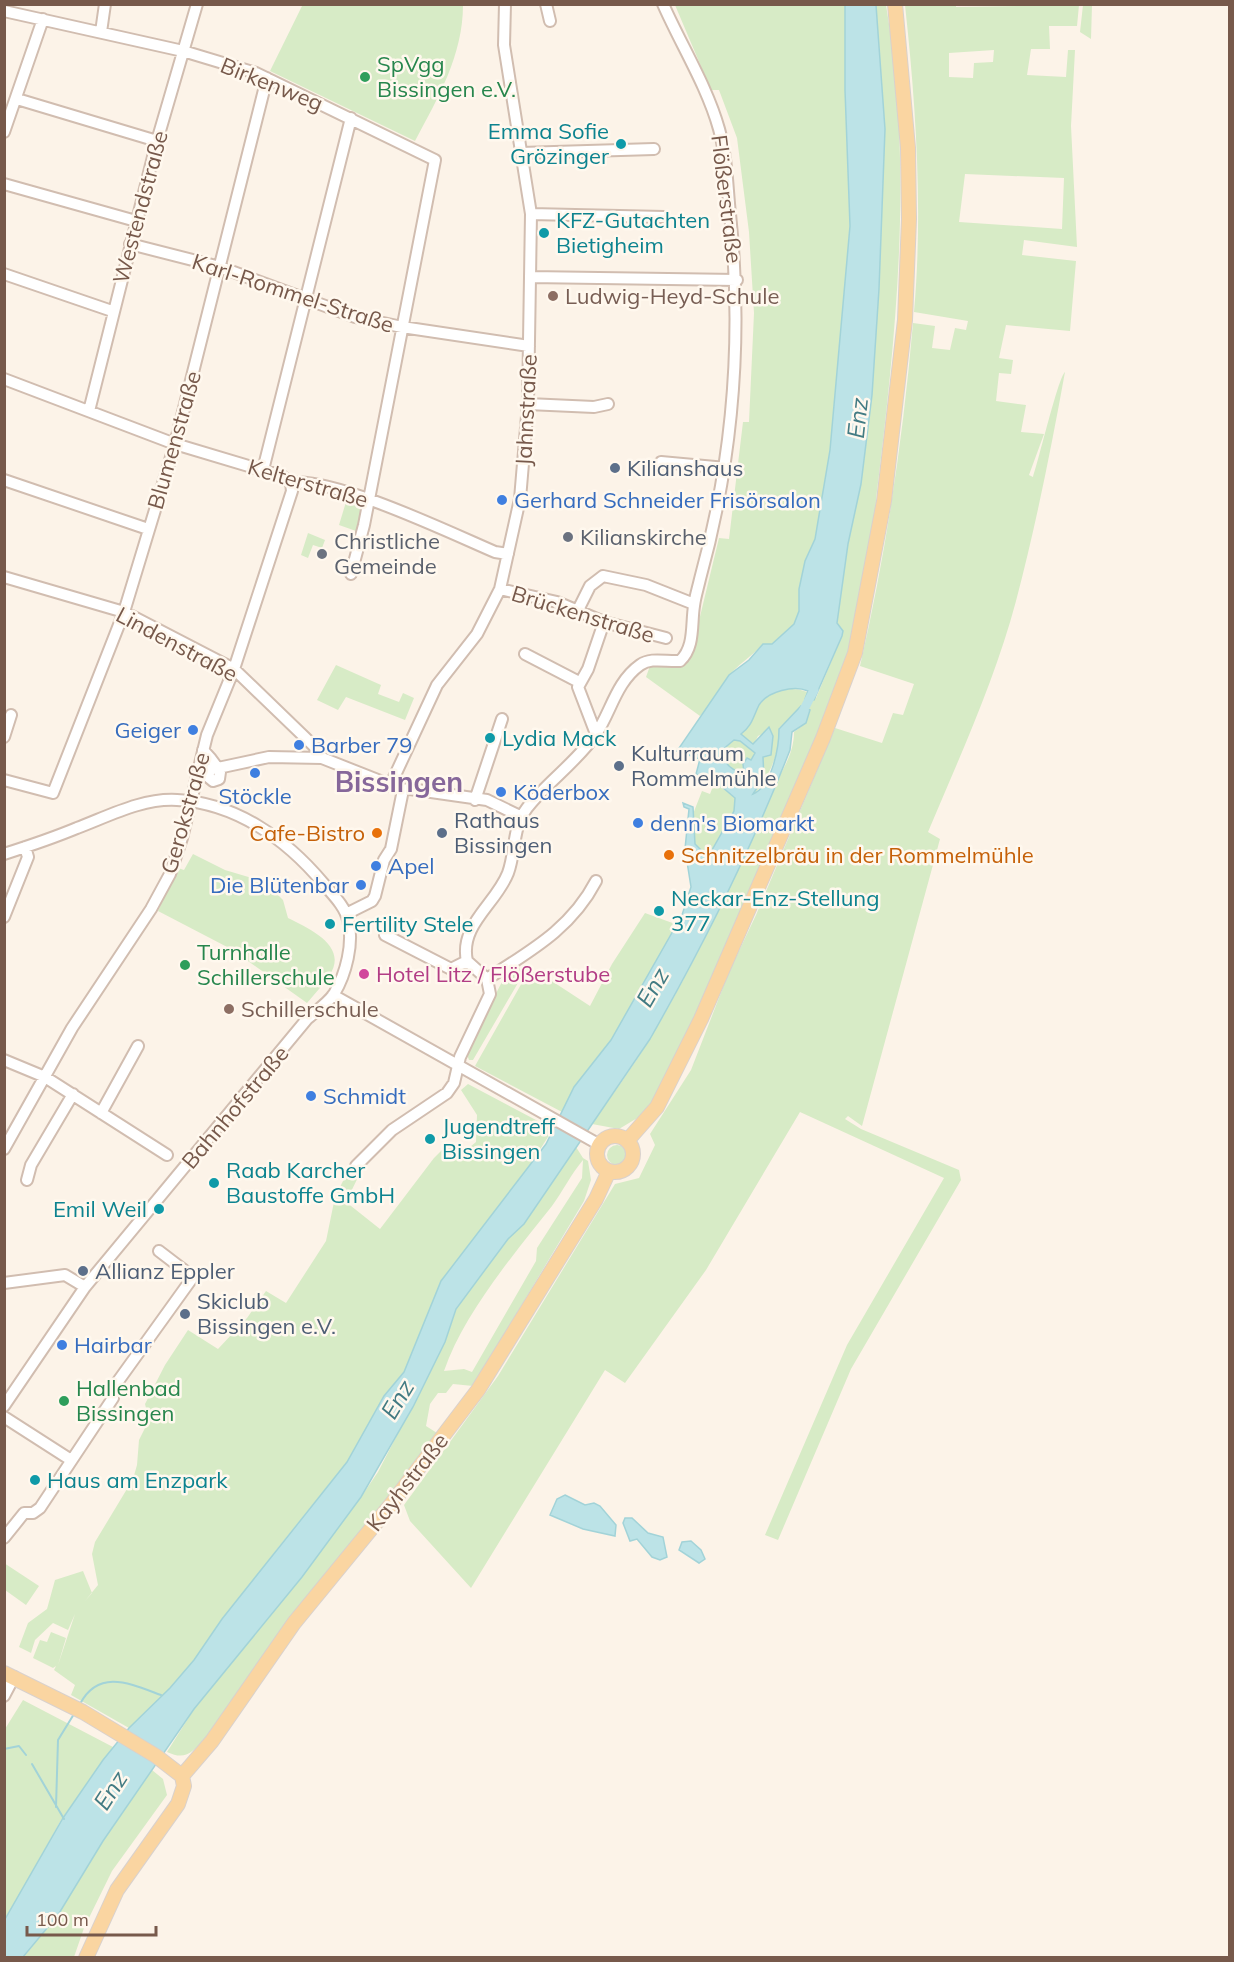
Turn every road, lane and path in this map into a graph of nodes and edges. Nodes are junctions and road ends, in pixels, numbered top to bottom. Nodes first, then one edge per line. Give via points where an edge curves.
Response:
1 (105, 4) edge
2 (197, 4) edge
3 (505, 4) edge
4 (546, 4) edge
5 (663, 4) edge
6 (895, 4) edge
7 (4, 11) edge
8 (43, 19) junction
9 (550, 21) dead end
10 (101, 32) junction
11 (183, 51) junction
12 (267, 78) junction
13 (17, 99) junction
14 (351, 118) junction
15 (4, 132) edge
16 (157, 141) junction
17 (654, 149) dead end
18 (521, 153) junction
19 (4, 184) edge
20 (531, 214) junction
21 (664, 217) dead end
22 (136, 221) junction
23 (130, 244) junction
24 (220, 267) junction
25 (4, 274) edge
26 (530, 277) junction
27 (736, 280) junction
28 (305, 298) junction
29 (112, 311) junction
30 (402, 327) junction
31 (529, 346) junction
32 (4, 379) edge
33 (528, 404) junction
34 (609, 404) dead end
35 (88, 411) junction
36 (175, 444) junction
37 (661, 462) dead end
38 (726, 468) junction
39 (263, 470) junction
40 (4, 480) edge
41 (291, 483) junction
42 (369, 500) junction
43 (148, 529) junction
44 (508, 554) junction
45 (351, 574) dead end
46 (4, 577) edge
47 (500, 589) junction
48 (694, 604) junction
49 (578, 610) junction
50 (124, 612) junction
51 (604, 622) junction
52 (666, 638) dead end
53 (525, 654) dead end
54 (234, 669) junction
55 (579, 682) junction
56 (11, 715) dead end
57 (502, 719) dead end
58 (596, 734) junction
59 (4, 737) edge
60 (203, 750) junction
61 (322, 758) junction
62 (4, 780) edge
63 (390, 786) junction
64 (403, 790) junction
65 (475, 800) junction
66 (191, 802) junction
67 (522, 816) junction
68 (25, 847) junction
69 (4, 854) edge
70 (596, 881) dead end
71 (346, 914) junction
72 (4, 917) edge
73 (385, 934) dead end
74 (467, 962) junction
75 (487, 979) junction
76 (333, 995) junction
77 (138, 1046) dead end
78 (4, 1060) edge
79 (457, 1066) junction
80 (45, 1077) junction
81 (73, 1094) junction
82 (100, 1113) junction
83 (627, 1140) junction
84 (597, 1143) junction
85 (4, 1149) edge
86 (166, 1155) dead end
87 (356, 1166) dead end
88 (609, 1172) junction
89 (27, 1180) dead end
90 (159, 1251) dead end
91 (4, 1283) edge
92 (85, 1287) junction
93 (4, 1406) edge
94 (4, 1417) edge
95 (71, 1460) junction
96 (4, 1538) edge
97 (9, 1675) edge
98 (4, 1696) edge
99 (180, 1774) junction
100 (86, 1958) edge

1 - 10 street
2 - 11 street, Westendstraße
3 - 18 street, Jahnstraße via 504,45
4 - 9 street
5 - 27 street, Flößerstraße via 720,131
6 - 83 main road via 908,148 905,311 884,501 855,653 823,738 701,1019 657,1107
7 - 8 street, Birkenweg
8 - 10 street, Birkenweg
8 - 13 street
10 - 11 street, Birkenweg
11 - 12 street, Birkenweg
11 - 16 street, Westendstraße
12 - 14 street, Birkenweg
12 - 24 street, Blumenstraße
13 - 15 street
13 - 16 street
14 - 28 street
14 - 30 street, Birkenweg via 435,160
16 - 22 street, Westendstraße
17 - 18 street
18 - 20 street, Jahnstraße
19 - 22 street
20 - 21 street
20 - 26 street, Jahnstraße
22 - 23 street, Westendstraße
23 - 24 street, Karl-Rommel-Straße
23 - 29 street, Westendstraße
24 - 28 street, Karl-Rommel-Straße
24 - 36 street, Blumenstraße
25 - 29 street
26 - 27 street
26 - 31 street, Jahnstraße
27 - 38 street, Flößerstraße via 736,342
28 - 30 street, Karl-Rommel-Straße via 355,317
28 - 39 street
29 - 35 street, Westendstraße
30 - 31 street, Karl-Rommel-Straße
30 - 42 street
31 - 33 street, Jahnstraße
32 - 35 street, Kelterstraße
33 - 34 street
33 - 44 street, Jahnstraße via 520,500
35 - 36 street, Kelterstraße
36 - 39 street, Kelterstraße
36 - 43 street, Blumenstraße
37 - 38 street
38 - 48 street, Flößerstraße via 717,520
39 - 41 street, Kelterstraße
40 - 43 street
41 - 42 street, Kelterstraße via 308,482
41 - 54 street, Gerokstraße via 292,491
42 - 44 street, Kelterstraße
42 - 45 street
43 - 50 street, Blumenstraße
44 - 47 street, Jahnstraße
46 - 50 street, Lindenstraße
47 - 49 street, Brückenstraße
47 - 63 street, Jahnstraße via 477,634 437,685
48 - 49 street via 646,585 603,576 590,586
48 - 58 street, Flößerstraße via 686,655 680,661 642,663 631,672
49 - 51 street, Brückenstraße
50 - 54 street, Lindenstraße
50 - 62 street, Blumenstraße via 53,793
51 - 52 street, Brückenstraße
51 - 55 street via 588,669
53 - 55 street
54 - 60 street, Gerokstraße
54 - 61 street, Lindenstraße
55 - 58 street
56 - 59 street
57 - 65 street
58 - 67 street, Flößerstraße
60 - 61 street via 218,768 269,757
60 - 66 street, Gerokstraße
61 - 63 street
63 - 64 street
64 - 65 street
64 - 71 street via 391,849 384,860 375,896
65 - 67 street via 487,800
66 - 68 street via 162,800 134,806
66 - 71 street via 229,812 268,832 302,860
66 - 80 street, Gerokstraße via 163,887
67 - 74 street, Flößerstraße via 506,878 468,935
68 - 69 street
68 - 72 street via 28,857
70 - 75 street via 563,928
71 - 76 street, Bahnhofstraße via 350,947
73 - 74 street via 450,969
74 - 75 street
75 - 79 street via 488,1002
76 - 79 street
76 - 92 street, Bahnhofstraße via 307,1019
77 - 82 street
78 - 80 street
79 - 84 street
79 - 87 street via 454,1083 447,1093 392,1130
80 - 81 street
80 - 85 street, Gerokstraße
81 - 82 street
81 - 89 street via 31,1165
82 - 86 street
83 - 84 main road via 616,1136
83 - 88 main road via 632,1147 632,1161 623,1171
84 - 88 main road via 598,1160
88 - 99 main road, Kayhstraße via 478,1390 294,1623 212,1741
90 - 95 street via 193,1276 111,1392 112,1398
91 - 92 street via 65,1275
92 - 93 street, Bahnhofstraße
94 - 95 street
95 - 96 street via 40,1508 24,1513
97 - 98 street
97 - 99 main road via 118,1732
99 - 100 main road via 184,1786 178,1804 117,1890

